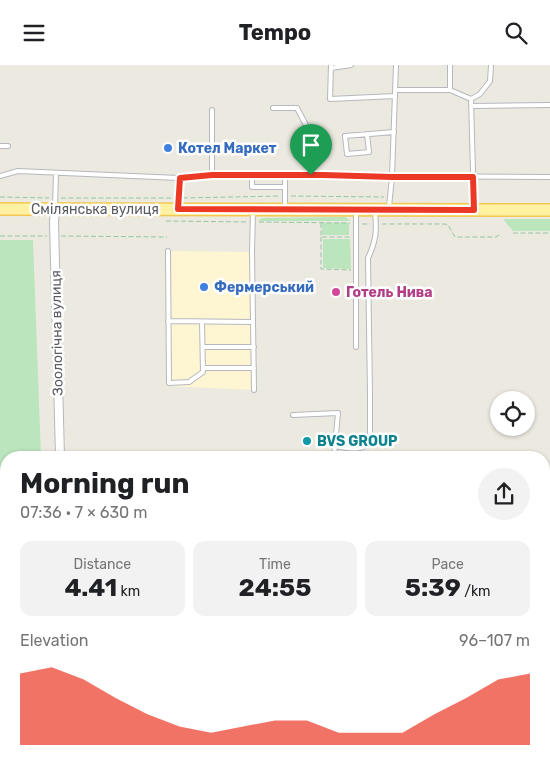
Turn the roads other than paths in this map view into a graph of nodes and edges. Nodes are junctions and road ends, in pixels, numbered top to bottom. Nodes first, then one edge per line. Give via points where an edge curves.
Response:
1 (351, 65) edge
2 (396, 65) edge
3 (450, 65) edge
4 (491, 65) edge
5 (331, 67) edge
6 (395, 90) junction
7 (450, 90) junction
8 (395, 96) junction
9 (472, 99) junction
10 (550, 105) edge
11 (472, 106) junction
12 (273, 108) dead end
13 (212, 110) dead end
14 (394, 132) junction
15 (367, 135) junction
16 (0, 146) edge
17 (8, 146) dead end
18 (56, 173) junction
19 (0, 175) edge
20 (212, 175) junction
21 (252, 175) junction
22 (285, 175) junction
23 (311, 175) junction
24 (392, 177) junction
25 (473, 177) junction
26 (550, 177) edge
27 (180, 178) junction
28 (285, 187) junction
29 (55, 204) junction
30 (178, 204) junction
31 (0, 209) edge
32 (252, 210) junction
33 (285, 210) junction
34 (356, 210) junction
35 (375, 210) junction
36 (388, 210) junction
37 (474, 210) junction
38 (550, 210) edge
39 (168, 251) dead end
40 (168, 321) junction
41 (202, 322) junction
42 (253, 322) junction
43 (202, 347) junction
44 (254, 347) junction
45 (356, 347) dead end
46 (203, 368) junction
47 (254, 368) junction
48 (254, 390) dead end
49 (293, 415) dead end
50 (335, 446) junction
51 (60, 451) edge
52 (335, 451) edge

1 - 5 lane
2 - 6 lane
3 - 7 lane
4 - 9 lane via 490,81
5 - 8 lane via 330,99
6 - 7 lane
6 - 8 lane
7 - 9 lane
8 - 14 lane
9 - 11 lane
10 - 11 lane
11 - 25 lane
12 - 23 lane via 297,108 306,125
13 - 20 lane
14 - 15 lane
14 - 24 lane
15 - 15 lane via 345,136 347,154 369,152
16 - 17 lane
18 - 19 lane via 18,171
18 - 27 lane
18 - 29 lane
20 - 21 lane
20 - 27 lane
21 - 22 lane
21 - 28 lane via 252,187
22 - 23 lane
22 - 28 lane
23 - 24 lane
24 - 25 lane
24 - 36 lane
25 - 26 lane
25 - 37 lane
27 - 30 lane
28 - 33 lane
29 - 30 main road, Смілянська вулиця
29 - 31 main road, Смілянська вулиця
29 - 51 street, Зоологічна вулиця
30 - 32 main road, Смілянська вулиця
32 - 33 main road, Смілянська вулиця
32 - 42 lane
33 - 34 main road, Смілянська вулиця
34 - 35 main road, Смілянська вулиця
34 - 45 lane
35 - 36 main road, Смілянська вулиця
35 - 50 lane via 375,244 368,258 370,443 364,448
36 - 37 main road, Смілянська вулиця
37 - 38 main road, Смілянська вулиця
39 - 40 lane
40 - 41 lane
40 - 46 lane via 169,383 189,382 203,372
41 - 42 lane
41 - 43 lane
42 - 44 lane
43 - 44 lane
43 - 46 lane
44 - 47 lane
46 - 47 lane
47 - 48 lane
49 - 50 lane via 338,413
50 - 52 lane

